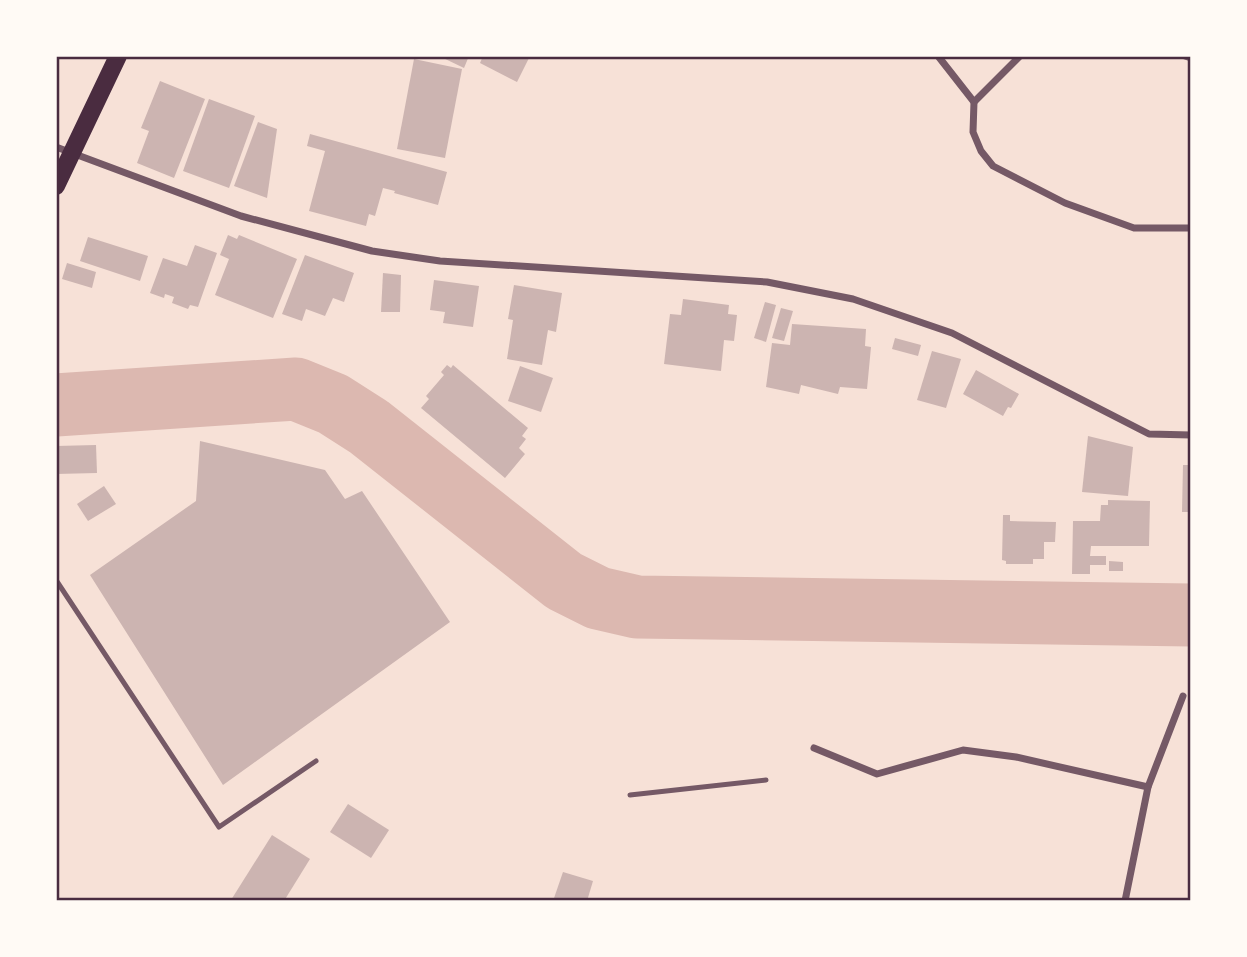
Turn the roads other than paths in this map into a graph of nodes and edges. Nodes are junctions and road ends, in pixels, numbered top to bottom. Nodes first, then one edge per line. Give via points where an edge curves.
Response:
1 (118, 56) edge
2 (938, 56) edge
3 (1020, 56) edge
4 (1185, 56) edge
5 (1191, 58) edge
6 (974, 102) junction
7 (64, 150) edge
8 (56, 186) edge
9 (1191, 228) edge
10 (1191, 435) edge
11 (56, 580) edge
12 (1183, 696) dead end
13 (814, 748) dead end
14 (316, 761) dead end
15 (766, 780) dead end
16 (1148, 786) junction
17 (630, 795) dead end
18 (1125, 901) edge

1 - 7 main road
2 - 6 street
3 - 6 street
4 - 5 street
6 - 9 street via 973,132 993,166 1065,204 1135,228
7 - 8 main road
7 - 10 street via 241,216 372,251 440,261 767,282 853,299 952,334 1149,434
11 - 14 lane via 219,827
12 - 16 street
13 - 16 street via 877,774 963,750
15 - 17 lane
16 - 18 street

